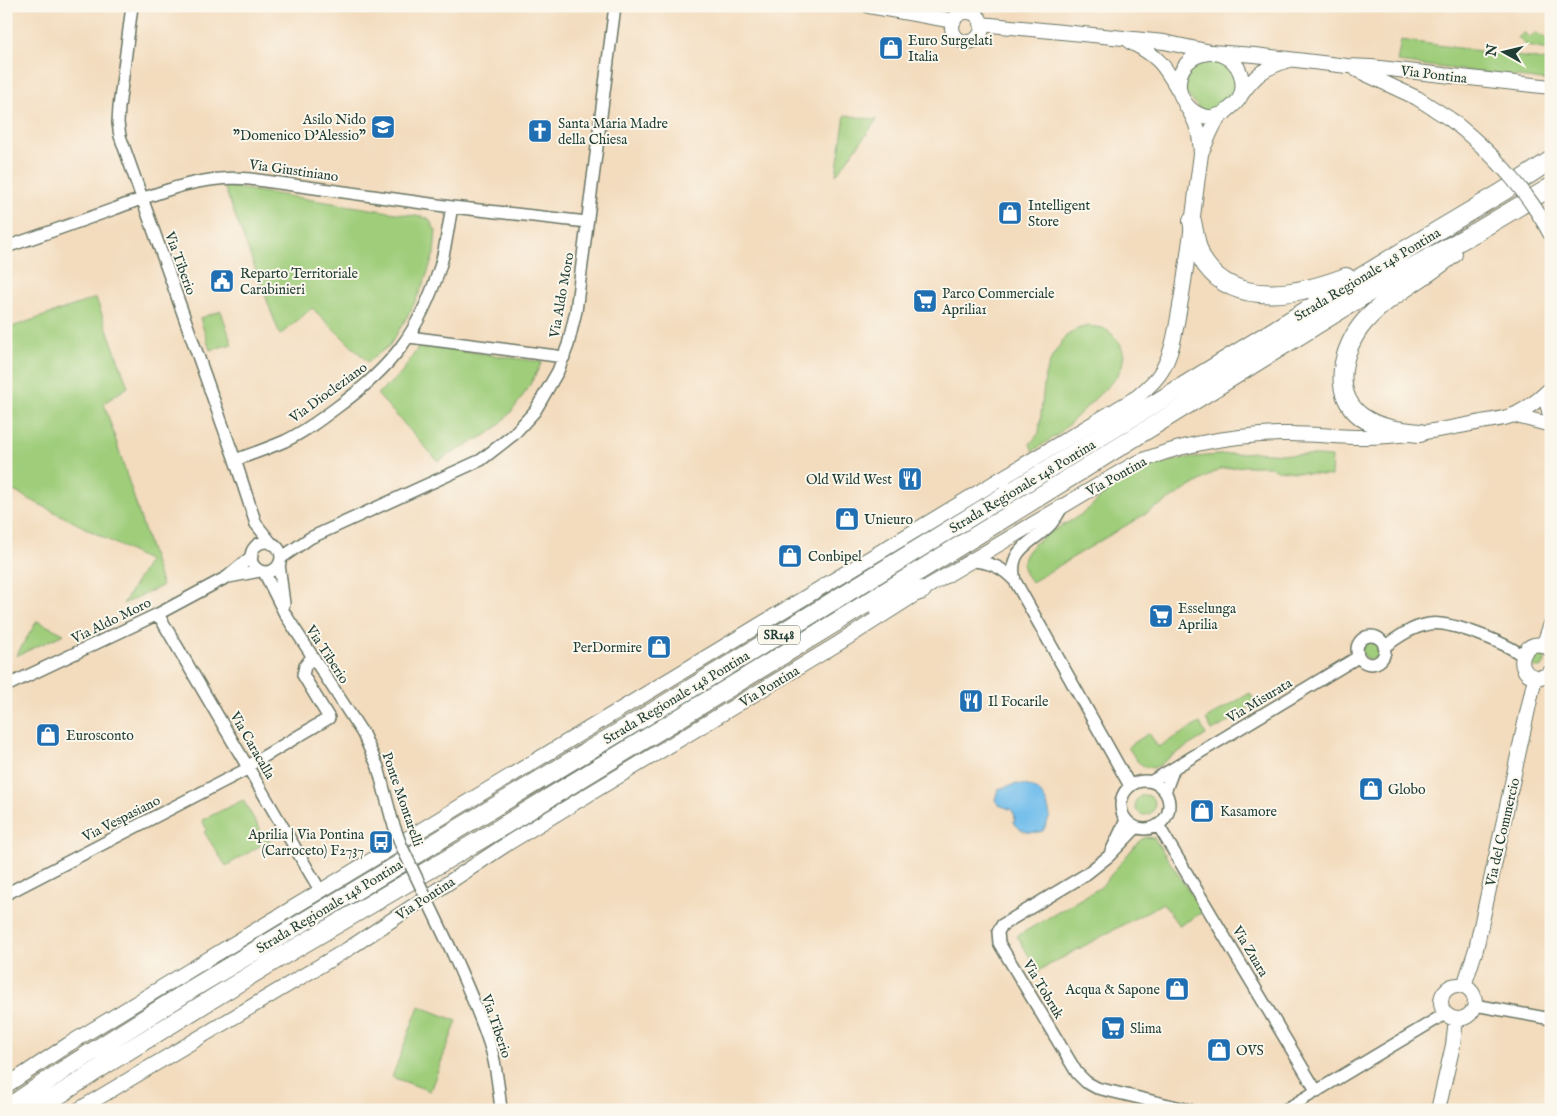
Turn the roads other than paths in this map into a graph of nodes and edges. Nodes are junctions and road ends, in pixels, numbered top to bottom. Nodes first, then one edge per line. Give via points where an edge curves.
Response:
1 (132, 6) edge
2 (615, 6) edge
3 (869, 6) edge
4 (972, 12) edge
5 (954, 20) junction
6 (1120, 38) junction
7 (1211, 52) junction
8 (1290, 60) junction
9 (1347, 66) junction
10 (1551, 86) edge
11 (1240, 97) junction
12 (1182, 99) junction
13 (1225, 113) junction
14 (1201, 154) junction
15 (1551, 160) edge
16 (1551, 187) edge
17 (142, 199) junction
18 (452, 207) junction
19 (1192, 221) junction
20 (587, 222) junction
21 (1476, 232) junction
22 (1551, 235) edge
23 (6, 248) edge
24 (1405, 250) junction
25 (409, 336) junction
26 (564, 356) junction
27 (1551, 389) edge
28 (1513, 416) junction
29 (1551, 419) edge
30 (1551, 425) edge
31 (1420, 433) junction
32 (235, 460) junction
33 (1007, 475) junction
34 (991, 490) joint
35 (1062, 507) junction
36 (256, 524) junction
37 (954, 527) junction
38 (310, 538) junction
39 (274, 545) junction
40 (253, 552) junction
41 (280, 561) junction
42 (971, 561) junction
43 (262, 571) junction
44 (227, 577) junction
45 (1015, 582) junction
46 (922, 590) junction
47 (158, 614) junction
48 (285, 614) junction
49 (843, 618) junction
50 (1551, 624) edge
51 (1384, 646) junction
52 (1547, 648) edge
53 (1523, 656) junction
54 (312, 657) junction
55 (1358, 657) junction
56 (1551, 672) edge
57 (1535, 677) junction
58 (6, 686) edge
59 (363, 734) joint
60 (249, 767) junction
61 (1174, 768) junction
62 (1152, 782) junction
63 (1130, 786) junction
64 (1165, 792) junction
65 (1126, 820) junction
66 (1158, 825) junction
67 (1136, 828) junction
68 (1109, 856) junction
69 (321, 892) junction
70 (6, 894) edge
71 (453, 954) joint
72 (1464, 986) junction
73 (1475, 1005) junction
74 (1450, 1017) junction
75 (1551, 1019) edge
76 (6, 1086) edge
77 (1317, 1092) junction
78 (6, 1109) edge
79 (36, 1110) edge
80 (78, 1110) edge
81 (501, 1110) edge
82 (1190, 1110) edge
83 (1285, 1110) edge
84 (1438, 1110) edge

1 - 17 street, Via Tiberio via 118,123
2 - 20 street, Via Aldo Moro
3 - 5 street
4 - 5 street via 956,16
4 - 5 street via 982,28 972,40 959,40 954,34
4 - 6 street
6 - 7 street via 1164,42
6 - 12 street via 1148,51 1164,66
7 - 8 street
7 - 11 street via 1225,56 1240,70 1243,86
7 - 12 street via 1191,59 1183,69 1179,81
8 - 9 street
8 - 11 street via 1254,78
9 - 10 street, Via Pontina
9 - 22 street, bridge via 1417,98 1476,139 1525,192
11 - 13 street
12 - 13 street via 1196,113 1211,117
12 - 14 street via 1200,135
13 - 14 street via 1218,119
14 - 19 street
15 - 24 highway, Strada Regionale 148 Pontina / SR148
16 - 21 highway, Strada Regionale 148 Pontina / SR148
17 - 18 street, Via Giustiniano via 205,180 232,177
17 - 23 street, Via Giustiniano
17 - 32 street, Via Tiberio
18 - 20 street, Via Giustiniano
18 - 25 street, Via Diocleziano via 437,276
19 - 24 highway via 1206,264 1219,278 1256,293 1296,292 1324,286
19 - 33 street via 1172,346 1161,372 1137,396
20 - 26 street, Via Aldo Moro via 576,311
21 - 31 highway via 1443,262 1370,316 1358,330 1345,358 1344,389 1356,412 1390,430
21 - 49 highway, Strada Regionale 148 Pontina / SR148 via 1387,280
24 - 37 highway, Strada Regionale 148 Pontina / SR148
25 - 26 street
25 - 32 street, Via Diocleziano via 395,357 370,382 319,421 284,441
26 - 38 street, Via Aldo Moro via 547,393 528,420 481,460
27 - 28 street, Via Pontina
27 - 29 street via 1547,404
28 - 30 street, Via Pontina
28 - 31 street, Via Pontina
31 - 35 street, Via Pontina via 1367,437 1281,434 1193,445 1132,465
32 - 36 street, Via Tiberio
33 - 34 street
33 - 69 street
34 - 37 highway
35 - 42 street, Via Pontina
35 - 45 street via 1051,525 1020,550 1013,567
36 - 39 street, Via Tiberio
36 - 40 street, Via Tiberio
37 - 78 highway, Strada Regionale 148 Pontina / SR148 via 195,987
38 - 39 street, Via Aldo Moro
38 - 41 street, Via Aldo Moro
39 - 40 street, Via Aldo Moro via 263,543
39 - 41 street
40 - 43 street via 254,564
40 - 44 street, Via Aldo Moro
41 - 43 street, Via Aldo Moro via 273,570
41 - 48 street, Via Tiberio
42 - 45 street via 992,564
42 - 46 street, Via Pontina
43 - 44 street, Via Aldo Moro
43 - 48 street, Via Tiberio
44 - 47 street, Via Aldo Moro
45 - 63 street
46 - 49 highway
46 - 80 street, Via Pontina via 510,842 348,949
47 - 58 street, Via Aldo Moro
47 - 60 street, Via Caracalla
48 - 54 street, Via Tiberio
49 - 79 highway, Strada Regionale 148 Pontina / SR148 via 485,837 259,970
50 - 52 street
51 - 53 street via 1409,630 1435,623 1505,644
51 - 55 street via 1384,656 1378,663 1369,664
51 - 55 street via 1379,638 1365,637 1356,648
52 - 53 street via 1533,645
53 - 57 street via 1522,665
54 - 59 street, Via Tiberio
54 - 60 street, Via Vespasiano via 303,675 329,718
55 - 61 street, Via Misurata
56 - 57 street
57 - 72 street, Via del Commercio via 1476,949
59 - 71 street, Ponte Montarelli, bridge via 378,767 401,845
60 - 69 street, Via Caracalla
60 - 70 street, Via Vespasiano
61 - 62 street, Via Misurata
61 - 64 street
62 - 63 street via 1144,780
62 - 64 street
63 - 65 street via 1124,791 1120,806
64 - 66 street via 1167,813
65 - 67 street
65 - 68 street, Via Tobruk
66 - 67 street
66 - 77 street, Via Zuara
67 - 68 street, Via Tobruk
68 - 82 street, Via Tobruk via 1085,875 1002,925 998,932 999,943 1082,1079 1097,1088
69 - 76 street via 77,1039
71 - 81 street, Via Tiberio via 486,1031
72 - 73 street via 1473,994
72 - 74 street via 1456,984 1443,992 1440,1004
73 - 74 street via 1469,1016
73 - 75 street
74 - 77 street
74 - 84 street via 1453,1045
77 - 83 street

